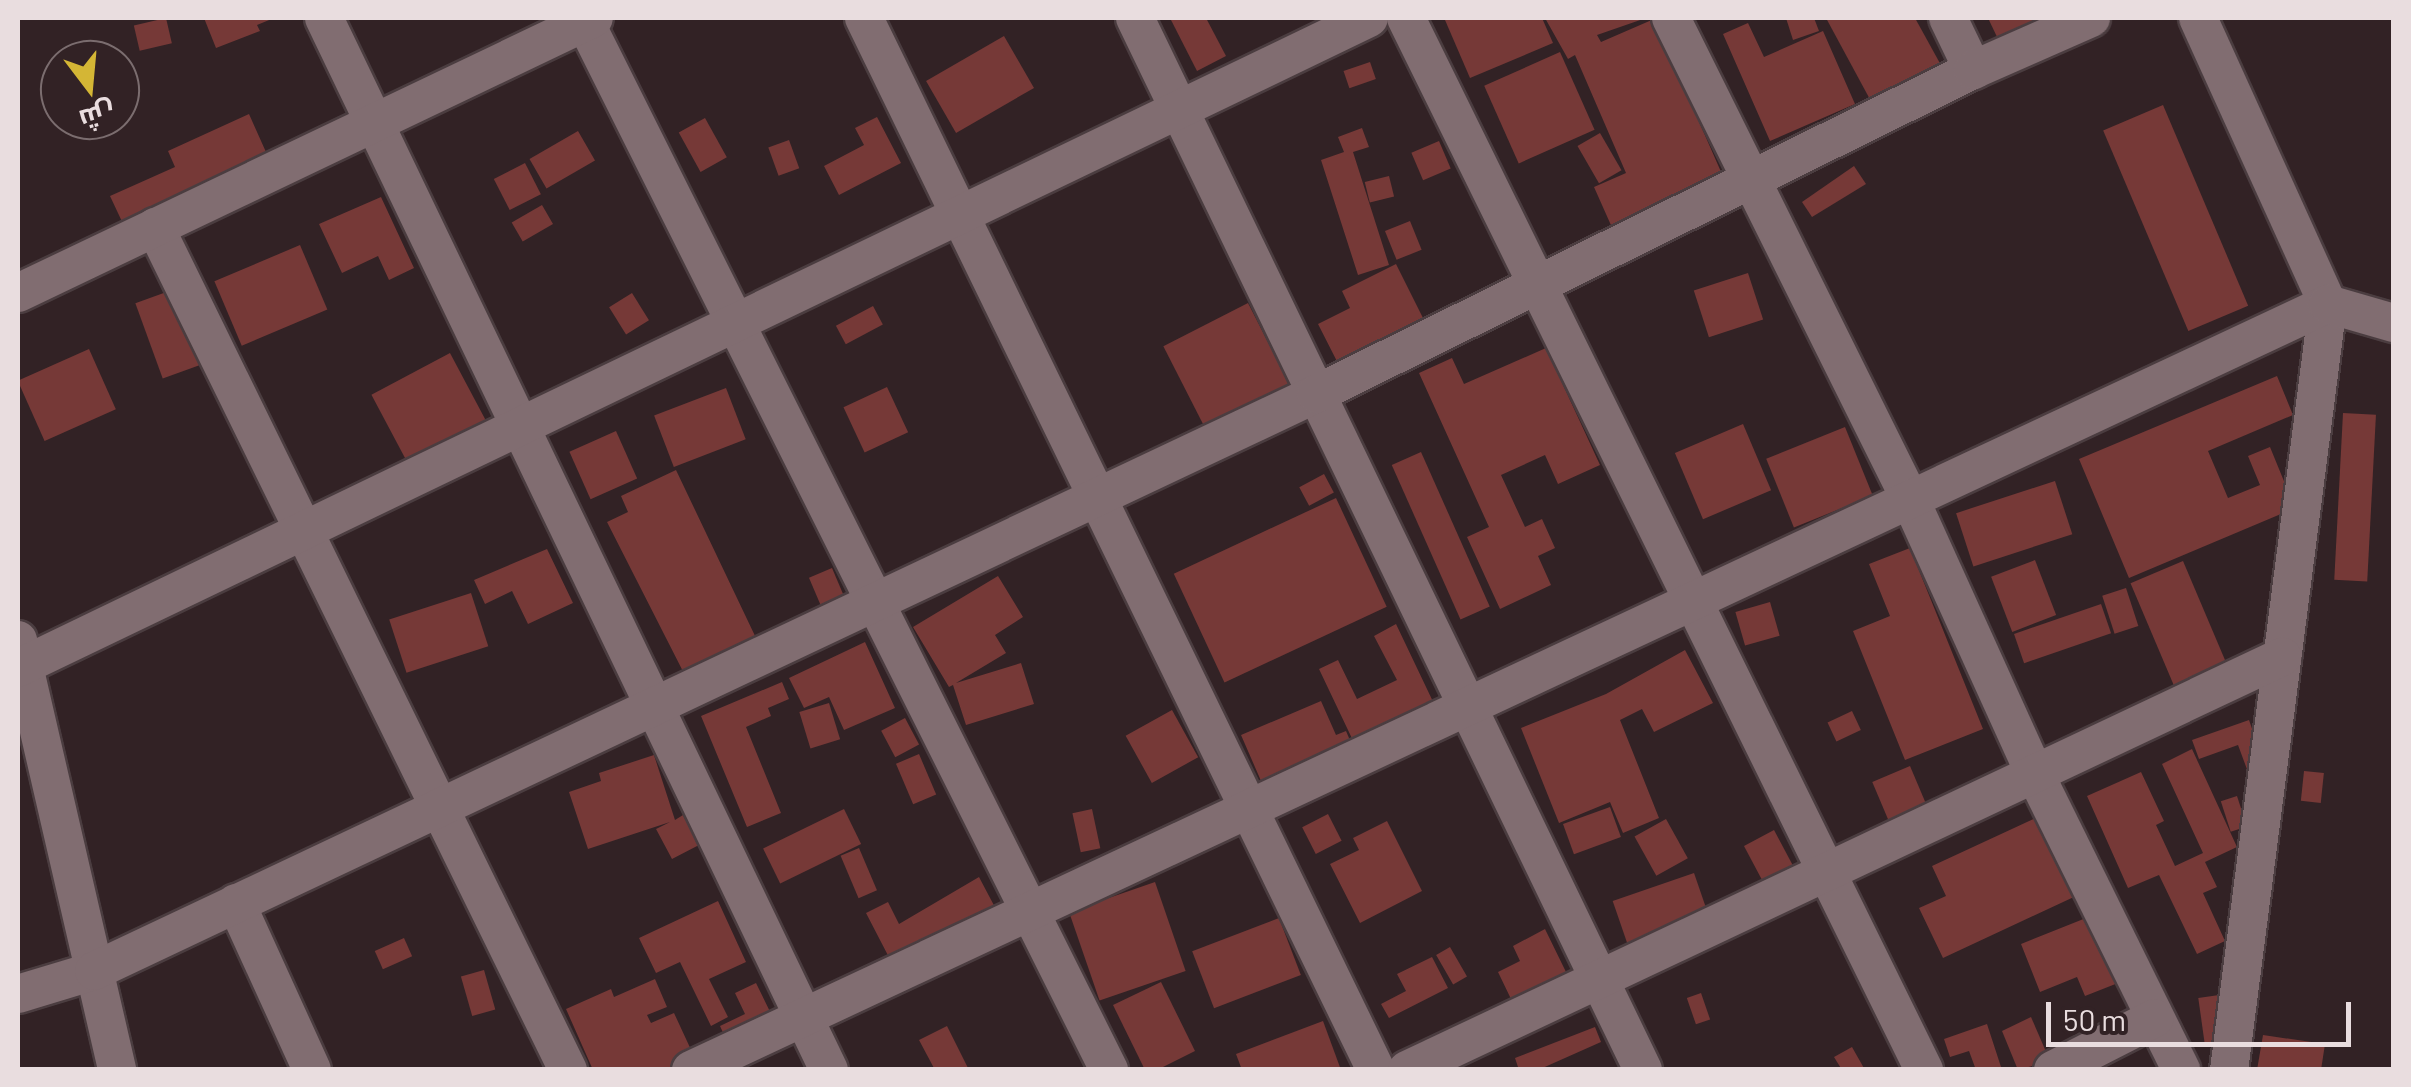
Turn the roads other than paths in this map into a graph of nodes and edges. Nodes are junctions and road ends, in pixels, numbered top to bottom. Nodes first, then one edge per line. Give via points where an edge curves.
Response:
1 (324, 18) edge
2 (864, 18) edge
3 (1135, 18) edge
4 (1369, 18) edge
5 (1406, 18) edge
6 (1671, 18) edge
7 (1948, 18) edge
8 (2091, 18) edge
9 (2198, 18) edge
10 (589, 20) edge
11 (1974, 70) junction
12 (1180, 112) junction
13 (373, 123) junction
14 (1753, 183) junction
15 (960, 215) junction
16 (156, 227) junction
17 (1538, 287) junction
18 (18, 293) edge
19 (2328, 304) junction
20 (2394, 323) edge
21 (736, 324) junction
22 (1316, 394) junction
23 (520, 429) junction
24 (1096, 495) junction
25 (1910, 500) junction
26 (305, 532) junction
27 (876, 600) junction
28 (1692, 601) junction
29 (2282, 657) junction
30 (20, 658) edge
31 (652, 705) junction
32 (1466, 707) junction
33 (2034, 774) junction
34 (440, 806) junction
35 (1248, 809) junction
36 (1828, 872) junction
37 (236, 904) junction
38 (1032, 910) junction
39 (94, 971) junction
40 (1598, 981) junction
41 (18, 994) edge
42 (803, 1017) junction
43 (2155, 1018) junction
44 (118, 1070) edge
45 (312, 1070) edge
46 (568, 1070) edge
47 (691, 1070) edge
48 (829, 1070) edge
49 (1109, 1070) edge
50 (1376, 1070) edge
51 (1408, 1070) edge
52 (1643, 1070) edge
53 (1924, 1070) edge
54 (2054, 1070) edge
55 (2180, 1070) edge
56 (2229, 1070) edge

1 - 13 street
2 - 15 street
3 - 12 street
4 - 12 street
5 - 17 street
6 - 14 street
7 - 11 street
8 - 11 street
9 - 19 street
10 - 13 street
10 - 21 street
11 - 14 street
12 - 15 street
12 - 22 street
13 - 16 street
13 - 23 street
14 - 17 street
14 - 25 street
15 - 21 street
15 - 24 street
16 - 18 street
16 - 26 street
17 - 22 street
17 - 28 street
19 - 20 street
19 - 25 street
19 - 29 street
21 - 23 street
21 - 27 street
22 - 24 street
22 - 32 street
23 - 26 street
23 - 31 street
24 - 27 street
24 - 35 street
25 - 28 street
25 - 33 street
26 - 30 street
26 - 34 street
27 - 31 street
27 - 38 street
28 - 32 street
28 - 36 street
29 - 33 street
29 - 56 street
30 - 39 street
31 - 34 street
31 - 42 street
32 - 35 street
32 - 40 street
33 - 36 street
33 - 43 street
34 - 37 street
34 - 46 street
35 - 38 street
35 - 50 street
36 - 40 street
36 - 53 street
37 - 39 street
37 - 45 street
38 - 42 street
38 - 49 street
39 - 41 street
39 - 44 street
40 - 51 street
40 - 52 street
42 - 47 street
42 - 48 street
43 - 54 street
43 - 55 street

